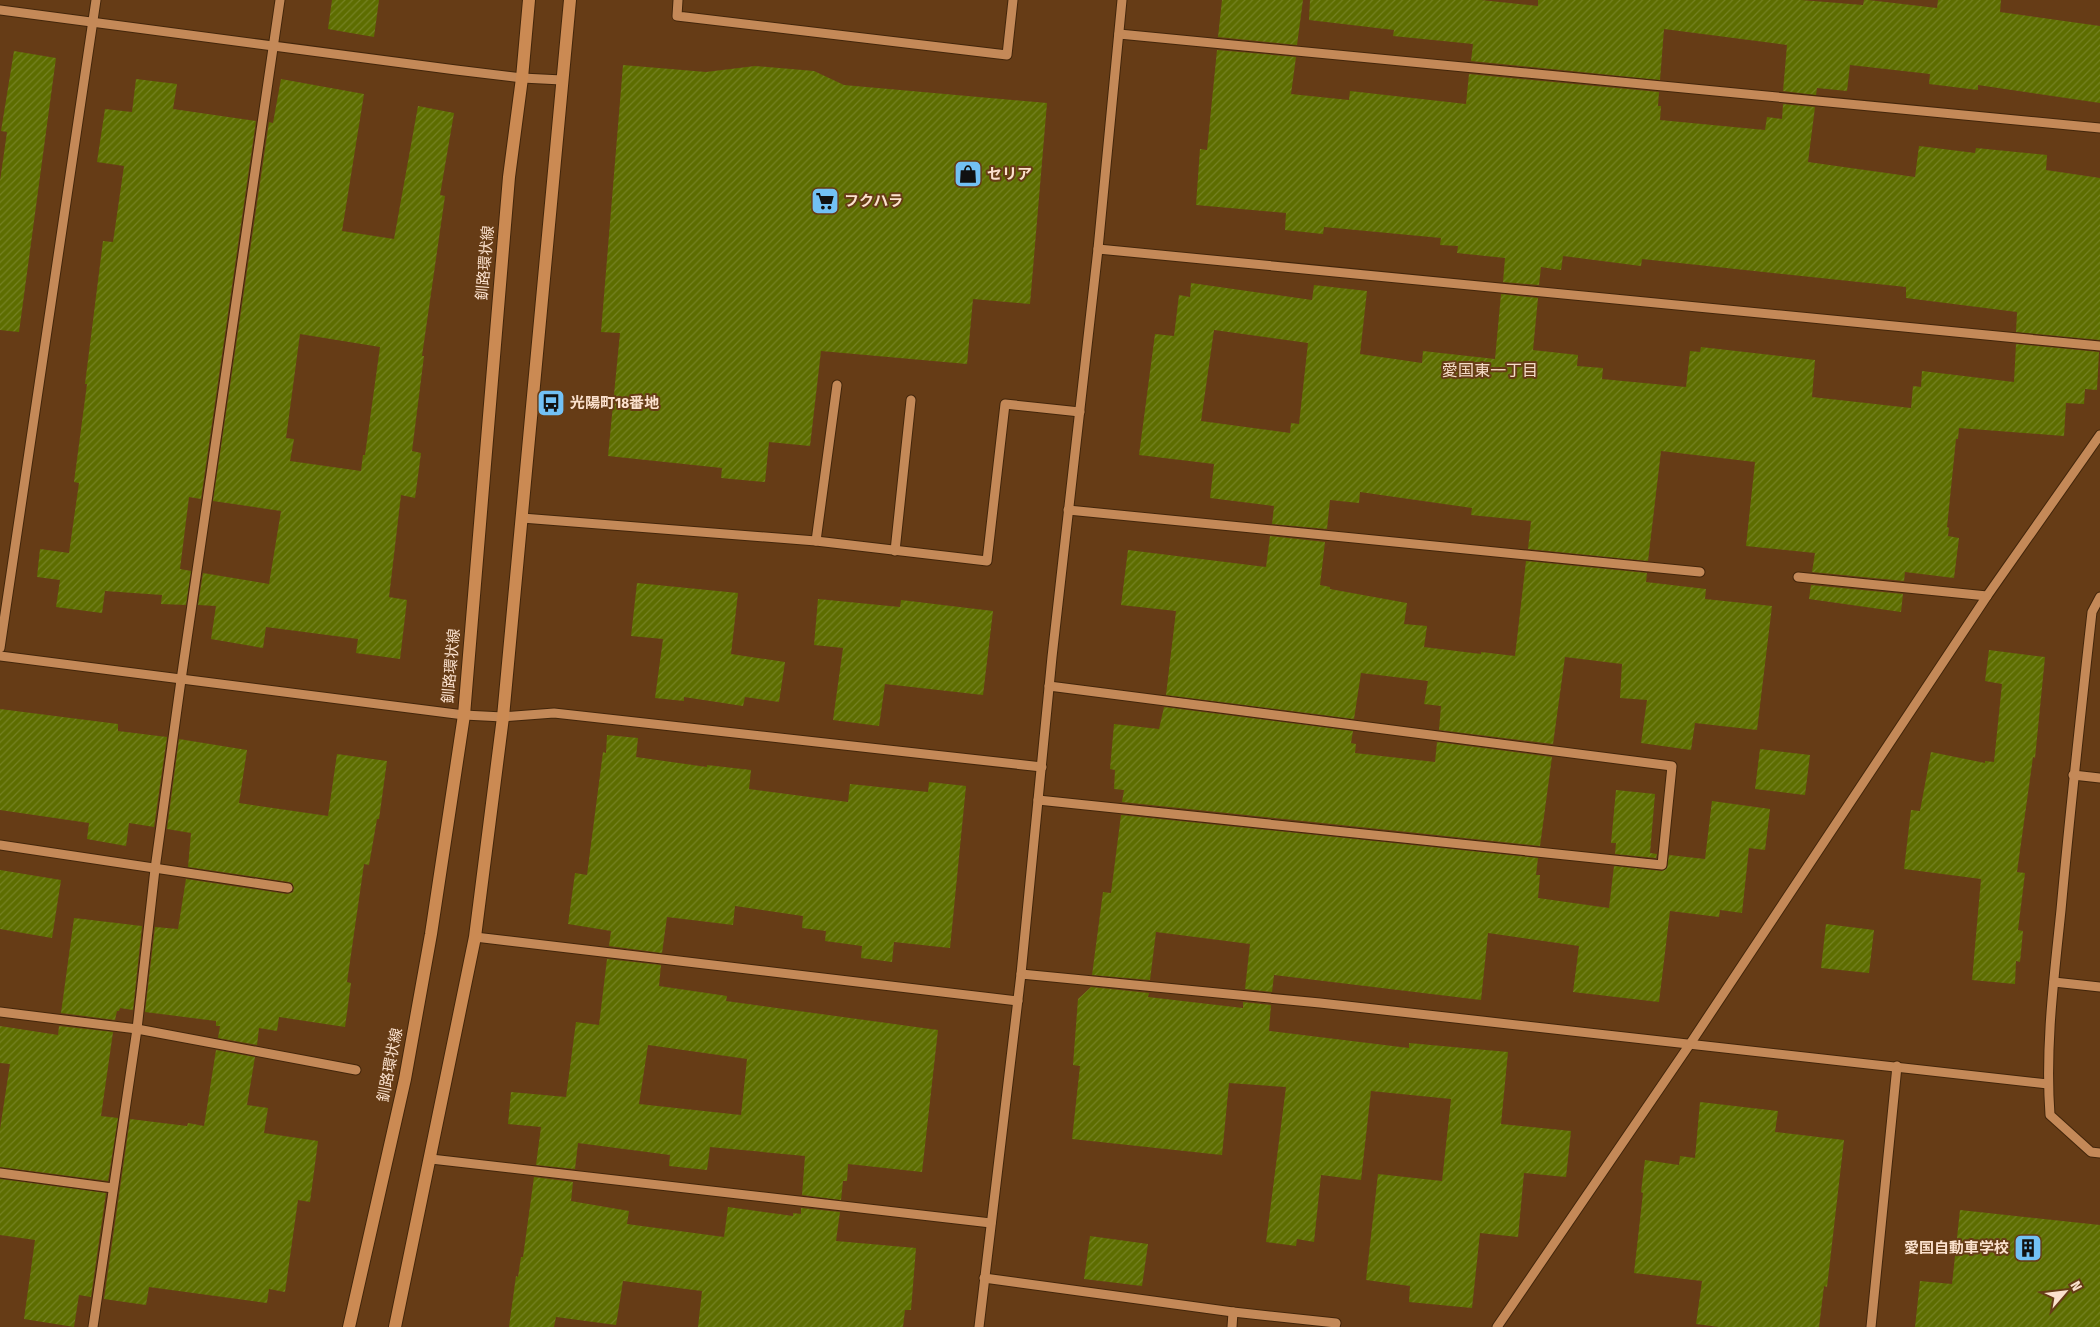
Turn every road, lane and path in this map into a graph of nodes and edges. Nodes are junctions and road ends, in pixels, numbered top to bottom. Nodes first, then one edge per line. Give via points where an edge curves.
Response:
1 (96, 0) edge
2 (280, 0) edge
3 (529, 0) edge
4 (570, 0) edge
5 (678, 0) edge
6 (1013, 0) edge
7 (1122, 0) edge
8 (0, 10) edge
9 (92, 22) junction
10 (1119, 34) junction
11 (274, 47) junction
12 (522, 78) junction
13 (562, 80) junction
14 (2100, 128) edge
15 (1098, 249) junction
16 (2100, 346) edge
17 (837, 385) dead end
18 (911, 400) dead end
19 (1080, 412) junction
20 (2100, 434) edge
21 (1068, 510) junction
22 (522, 518) junction
23 (816, 541) junction
24 (895, 550) junction
25 (1700, 572) dead end
26 (1798, 577) dead end
27 (1987, 596) junction
28 (2100, 597) edge
29 (0, 648) edge
30 (0, 656) edge
31 (181, 680) junction
32 (1049, 686) junction
33 (464, 715) junction
34 (504, 717) junction
35 (1042, 767) junction
36 (2073, 775) junction
37 (2100, 778) edge
38 (1038, 800) junction
39 (0, 845) edge
40 (155, 869) junction
41 (288, 888) dead end
42 (475, 936) junction
43 (1021, 974) junction
44 (2054, 982) junction
45 (2100, 987) edge
46 (1018, 1001) junction
47 (0, 1012) edge
48 (137, 1029) junction
49 (1690, 1044) junction
50 (1897, 1066) junction
51 (356, 1070) dead end
52 (2048, 1084) junction
53 (2100, 1152) edge
54 (430, 1160) junction
55 (0, 1173) edge
56 (113, 1188) junction
57 (991, 1222) junction
58 (984, 1278) junction
59 (1233, 1312) junction
60 (92, 1327) edge
61 (349, 1327) edge
62 (395, 1327) edge
63 (978, 1327) edge
64 (1232, 1327) edge
65 (1335, 1327) edge
66 (1497, 1327) edge
67 (1871, 1327) edge

1 - 9 street
2 - 11 street
3 - 12 main road, 釧路環状線
4 - 13 main road
5 - 6 street via 677,16 1007,55
7 - 10 street
8 - 9 street
9 - 11 street
9 - 29 street
10 - 14 street
10 - 15 street
11 - 12 street
11 - 31 street
12 - 13 street
12 - 33 main road, 釧路環状線 via 509,177
13 - 22 main road
15 - 16 street
15 - 19 street
17 - 23 street
18 - 24 street
19 - 21 street
19 - 24 street via 1005,404 986,561
20 - 27 street
21 - 25 street
21 - 32 street
22 - 23 street
22 - 34 main road
23 - 24 street
26 - 27 street
27 - 49 street
28 - 36 street via 2092,612
30 - 31 street
31 - 33 street
31 - 40 street
32 - 35 street
32 - 38 street via 1672,766 1662,865
33 - 34 street
33 - 61 main road, 釧路環状線 via 431,934 404,1079
34 - 35 street via 554,713
34 - 42 main road
35 - 38 street
36 - 37 street
36 - 44 street
38 - 43 street
39 - 40 street
40 - 41 street
40 - 48 street
42 - 46 street
42 - 54 main road
43 - 46 street
43 - 49 street
44 - 45 street
44 - 52 street
46 - 57 street
47 - 48 street
48 - 51 street
48 - 56 street
49 - 50 street
49 - 66 street
50 - 52 street
50 - 67 street
52 - 53 street via 2050,1115 2091,1152
54 - 57 street
54 - 62 main road
55 - 56 street
56 - 60 street
57 - 58 street
58 - 59 street
58 - 63 street
59 - 64 street
59 - 65 street via 1336,1323

